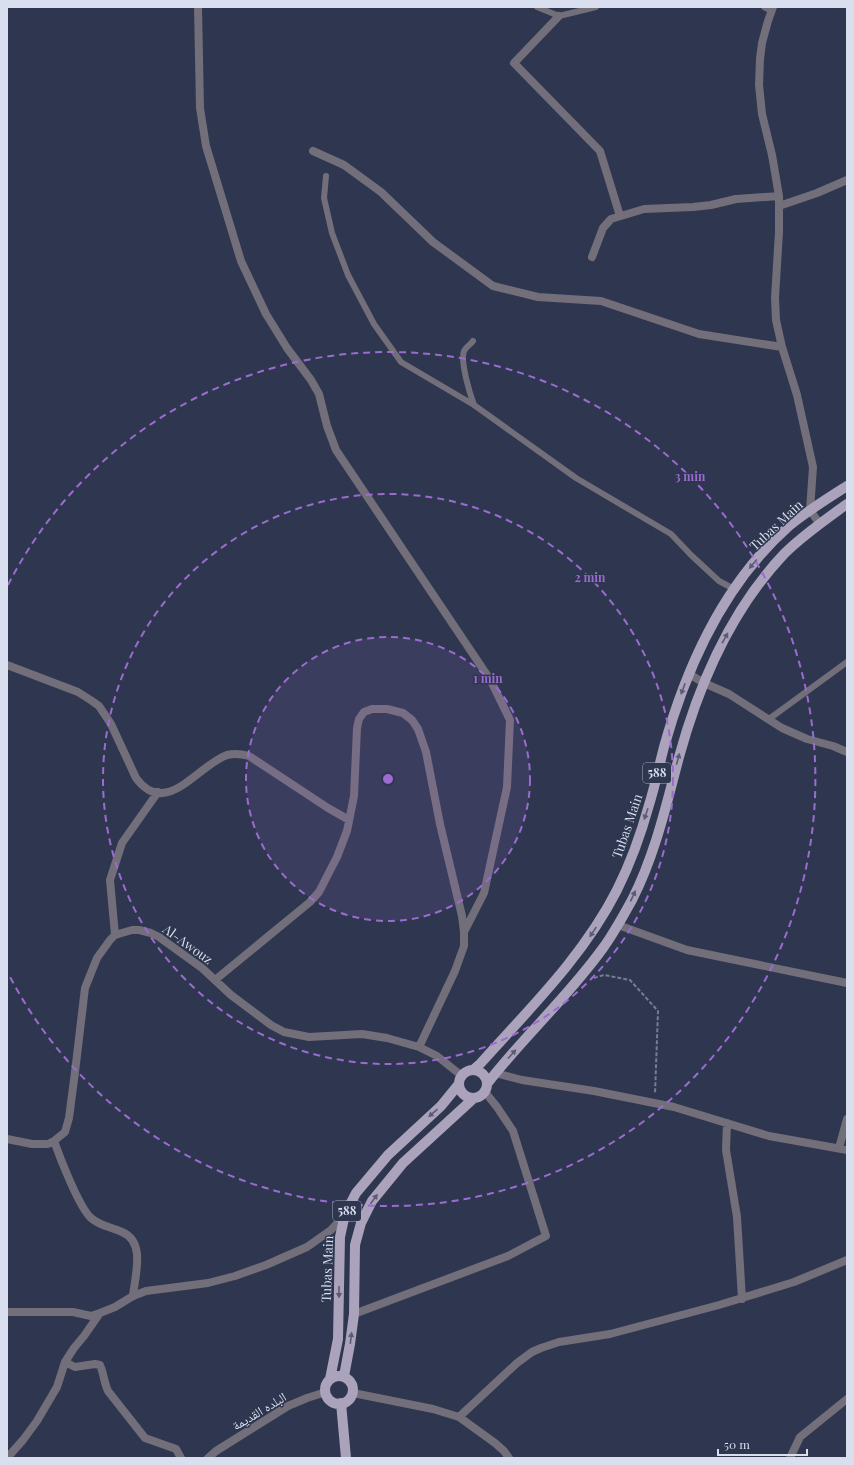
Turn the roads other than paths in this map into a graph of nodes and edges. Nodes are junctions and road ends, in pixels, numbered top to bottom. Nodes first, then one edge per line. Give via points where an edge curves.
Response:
1 (198, 7) edge
2 (537, 7) edge
3 (596, 7) edge
4 (764, 7) edge
5 (773, 9) edge
6 (559, 16) junction
7 (313, 151) dead end
8 (326, 176) dead end
9 (847, 180) edge
10 (779, 196) junction
11 (779, 206) junction
12 (620, 216) junction
13 (592, 257) dead end
14 (473, 341) dead end
15 (782, 347) junction
16 (474, 405) junction
17 (847, 486) edge
18 (847, 504) edge
19 (810, 510) junction
20 (819, 523) junction
21 (734, 588) junction
22 (847, 662) edge
23 (7, 665) edge
24 (689, 674) junction
25 (704, 683) junction
26 (769, 719) junction
27 (847, 752) edge
28 (158, 792) junction
29 (349, 820) junction
30 (618, 925) junction
31 (464, 932) junction
32 (115, 935) junction
33 (215, 980) junction
34 (847, 983) edge
35 (419, 1047) junction
36 (473, 1070) junction
37 (495, 1073) junction
38 (461, 1080) junction
39 (486, 1088) junction
40 (474, 1098) junction
41 (847, 1119) edge
42 (726, 1123) junction
43 (7, 1139) edge
44 (54, 1141) junction
45 (843, 1149) edge
46 (346, 1214) junction
47 (847, 1260) edge
48 (133, 1296) junction
49 (742, 1299) junction
50 (7, 1312) edge
51 (100, 1314) junction
52 (354, 1314) junction
53 (66, 1362) junction
54 (344, 1376) junction
55 (330, 1379) junction
56 (326, 1392) junction
57 (353, 1393) junction
58 (847, 1399) edge
59 (341, 1403) junction
60 (459, 1417) junction
61 (7, 1458) edge
62 (181, 1458) edge
63 (208, 1458) edge
64 (346, 1458) edge
65 (509, 1458) edge
66 (790, 1458) edge

1 - 31 street via 200,108 206,146 241,261 266,314 319,394 336,450 491,682 510,720 507,787 486,886
2 - 6 lane
3 - 6 lane
4 - 5 lane
5 - 10 street via 762,42 759,85 762,114
6 - 12 street via 514,63 600,151
7 - 15 street via 344,165 381,192 433,242 493,286 538,297 601,301 699,334
8 - 16 lane via 324,198 332,233 348,275 374,324 401,362
9 - 11 street
10 - 11 street
10 - 12 street via 736,199 693,207 644,209
11 - 15 street via 775,309
12 - 13 street via 610,219 603,228
14 - 16 lane via 465,350 463,361
15 - 19 street via 797,395 813,467
16 - 21 lane via 576,478 671,534 719,581
17 - 19 main road, Tubas Main / 588
18 - 20 main road, Tubas Main / 588
19 - 20 street
19 -> 21 main road, Tubas Main / 588 via 769,546
25 -> 20 main road, Tubas Main / 588 via 724,639 765,576 784,554
21 - 24 main road, Tubas Main / 588 via 709,630
22 - 26 lane
23 - 28 street via 78,692 92,700 105,713 136,778 148,790
24 - 25 street
24 -> 36 main road, Tubas Main / 588 via 675,711 649,805 630,861 601,920 567,967
25 - 26 street via 729,694
30 -> 25 main road, Tubas Main / 588 via 645,869 664,814 690,720
26 - 27 street via 800,736
28 - 29 street via 176,790 222,758 242,754
28 - 32 street via 122,843 110,880
29 - 31 street via 354,796 359,719 364,712 372,708 403,713 418,729 426,752
29 - 33 street via 337,858 315,898
30 - 34 street via 687,950
37 -> 30 main road, Tubas Main / 588 via 582,975 604,948
31 - 35 street via 464,946 455,971
32 - 33 street, Al-Awouz via 132,930 151,933
32 - 44 street via 97,958 84,988 69,1118 65,1132
33 - 35 street, Al-Awouz via 231,995 284,1032 309,1037 362,1034
35 - 38 street, Al-Awouz via 437,1056
36 - 38 main road
36 - 39 main road via 481,1072 484,1076
37 - 39 main road, Tubas Main / 588
37 - 42 street via 674,1107
38 - 40 main road via 462,1092
38 -> 46 main road, Tubas Main / 588 via 441,1106 388,1154 356,1193
39 - 40 main road via 482,1095
39 - 52 street via 513,1131 546,1236 508,1256
52 -> 40 main road, Tubas Main / 588 via 355,1246 361,1223 372,1201 403,1163
41 - 45 street
42 - 45 street via 769,1136
42 - 49 street via 726,1150 737,1216
43 - 44 street via 32,1144 48,1144
44 - 48 street via 86,1213 98,1223 128,1235 135,1244 137,1256
46 - 48 street via 331,1230 307,1247 266,1265 212,1282 152,1290
46 -> 55 main road, Tubas Main / 588 via 340,1237 338,1339
47 - 49 street via 794,1282
48 - 51 street
49 - 60 street via 610,1334 559,1342 541,1348 517,1363
50 - 51 street via 73,1312 90,1316
51 - 53 street
54 -> 52 main road, Tubas Main / 588
53 - 61 street via 46,1408
53 - 62 street via 75,1366 100,1365 108,1392 145,1438 176,1449
54 - 55 main road
54 - 57 main road via 352,1385
55 - 56 main road via 326,1385
56 - 59 main road via 333,1402
56 - 63 street, البلده القديمة via 288,1406
57 - 59 main road via 348,1400
57 - 60 street via 433,1409
58 - 66 street via 800,1437
59 - 64 main road
60 - 65 street via 495,1443

